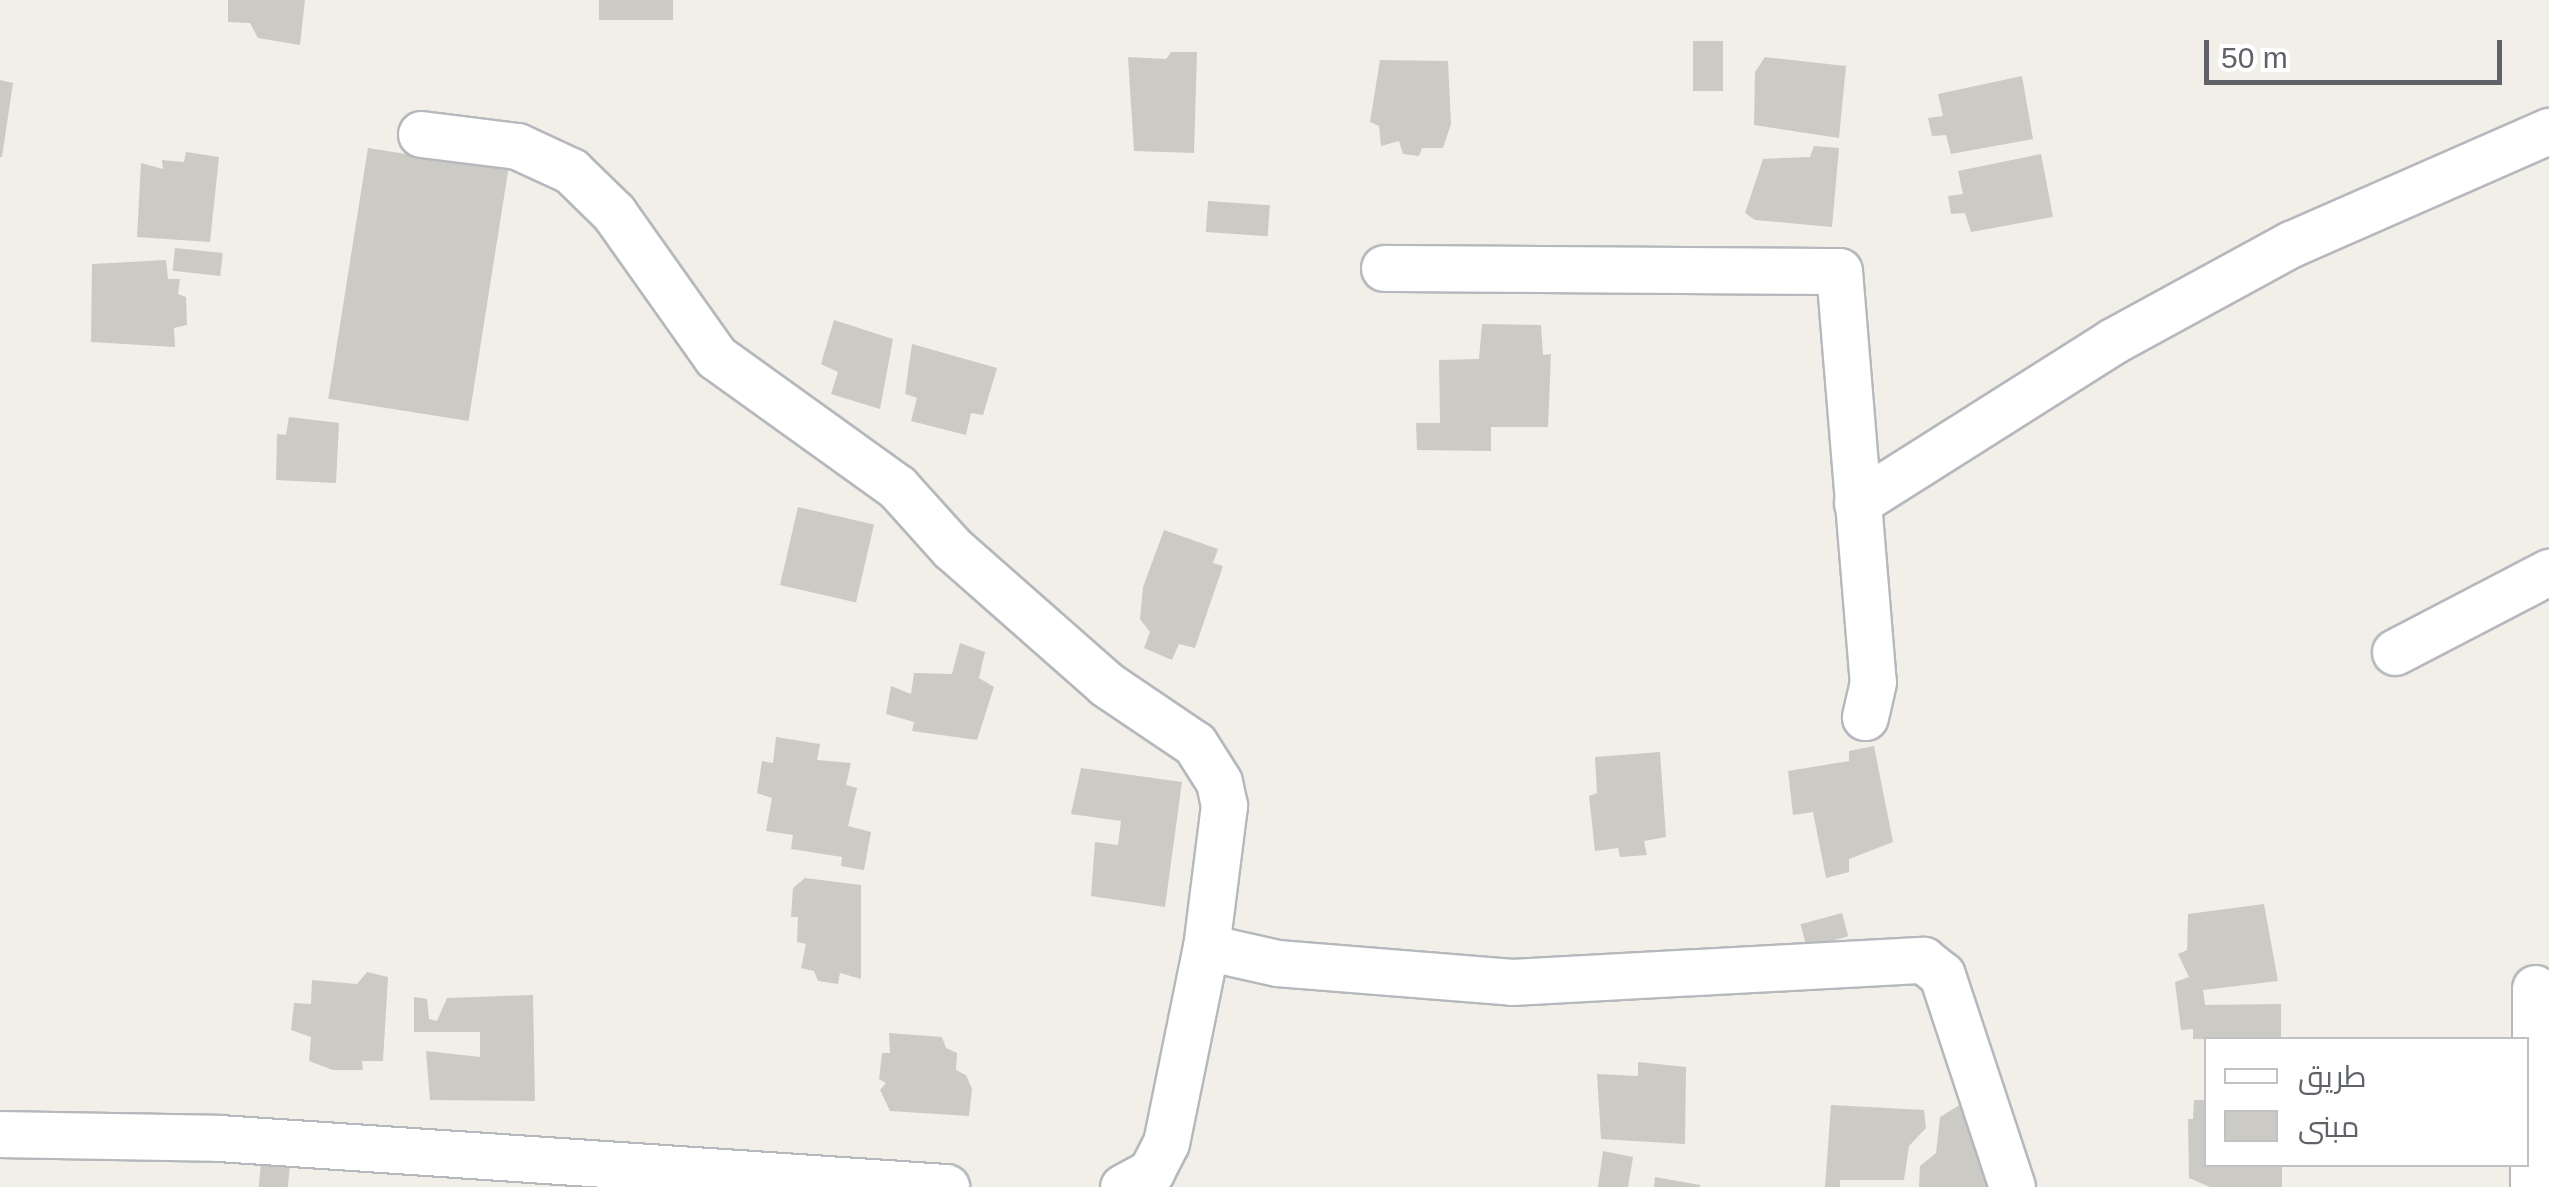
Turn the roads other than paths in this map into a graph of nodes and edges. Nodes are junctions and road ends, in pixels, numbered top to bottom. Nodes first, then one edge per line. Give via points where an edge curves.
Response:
1 (2549, 130) edge
2 (421, 134) dead end
3 (1384, 268) dead end
4 (1858, 503) junction
5 (2549, 572) edge
6 (2396, 652) dead end
7 (1865, 717) dead end
8 (1206, 947) junction
9 (2535, 988) dead end
10 (0, 1134) edge
11 (946, 1187) edge
12 (1123, 1187) edge
13 (2012, 1187) edge
14 (2533, 1187) edge

1 - 4 street via 2291,244 2113,341
2 - 8 street via 517,146 571,170 626,228 716,357 897,487 952,548 1106,684 1196,744 1219,782 1224,805
3 - 4 street via 1839,271
4 - 7 street via 1872,682
5 - 6 street
8 - 12 street via 1166,1143 1151,1172
8 - 13 street via 1276,963 1512,982 1922,960 1942,975
9 - 14 street
10 - 11 street via 219,1138

